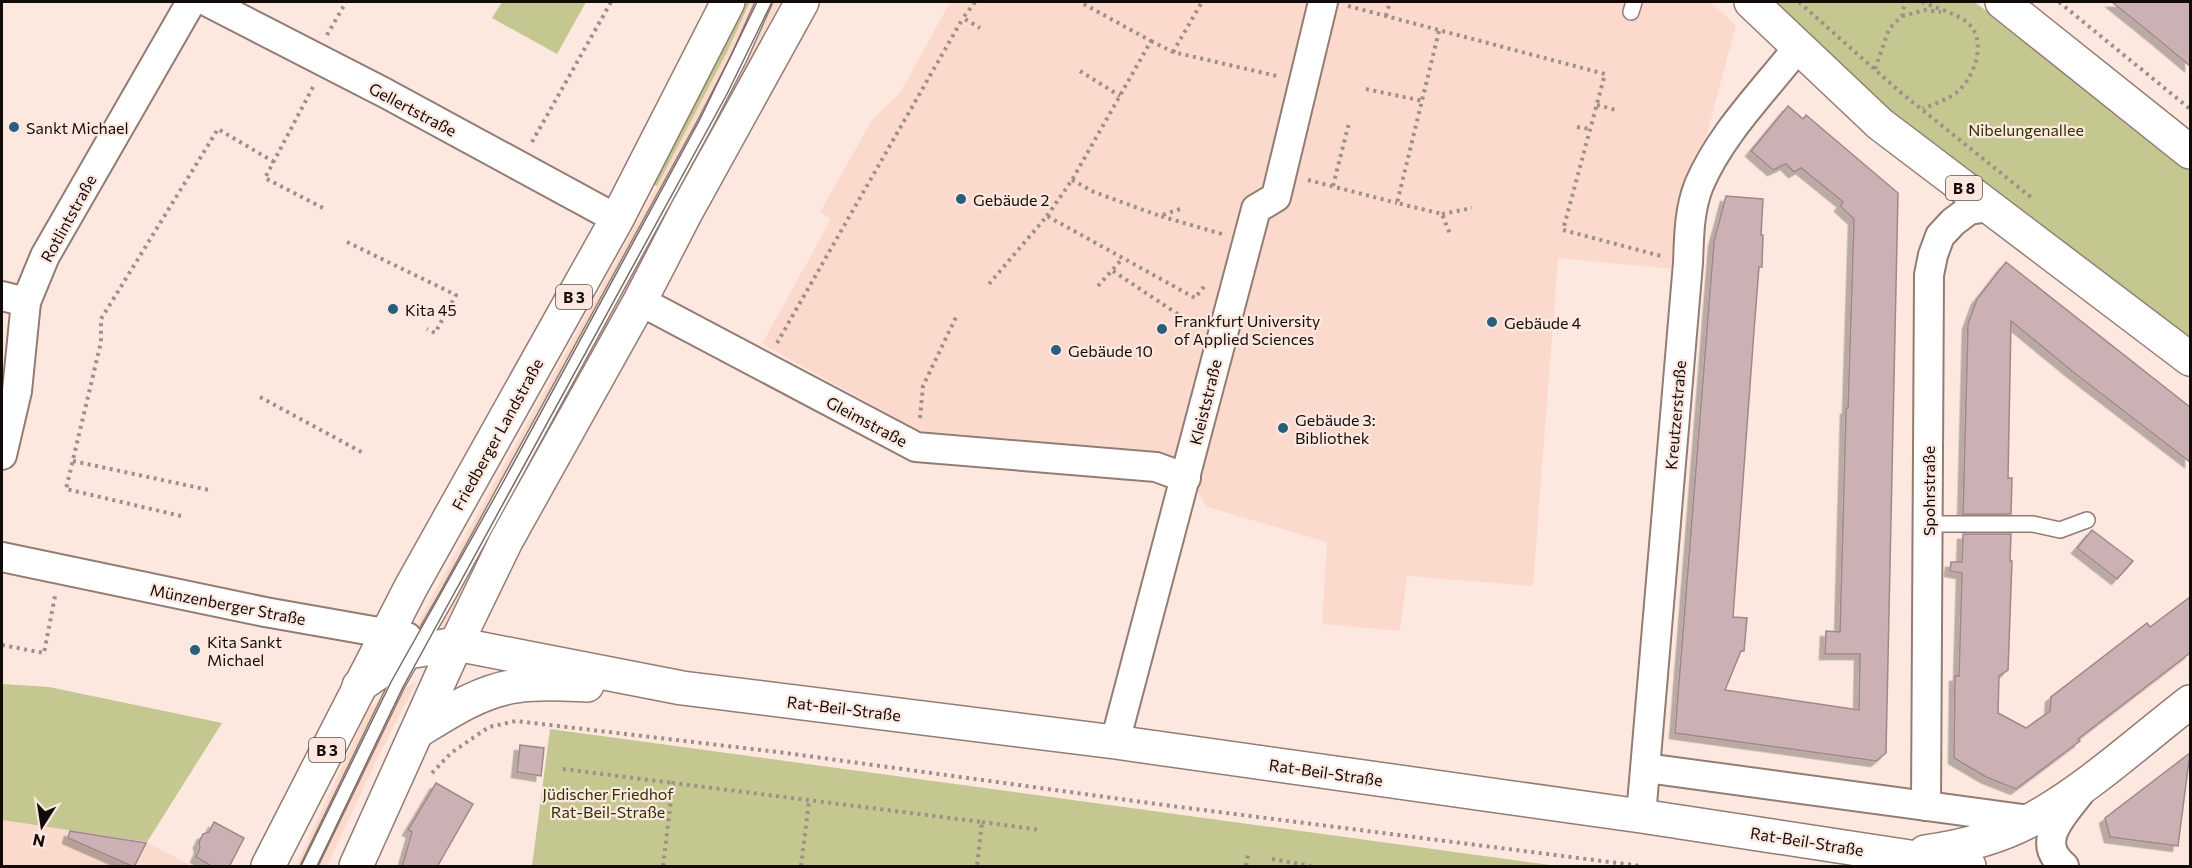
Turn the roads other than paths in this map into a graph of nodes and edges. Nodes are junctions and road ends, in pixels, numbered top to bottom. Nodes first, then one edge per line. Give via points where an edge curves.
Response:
1 (191, 2) edge
2 (208, 2) edge
3 (728, 2) edge
4 (764, 2) edge
5 (802, 2) edge
6 (1751, 2) edge
7 (2002, 2) edge
8 (1333, 3) edge
9 (1799, 46) junction
10 (2190, 152) edge
11 (1989, 207) junction
12 (617, 219) junction
13 (14, 299) edge
14 (640, 301) junction
15 (2190, 359) edge
16 (2, 455) edge
17 (1186, 478) junction
18 (2087, 520) dead end
19 (1928, 524) junction
20 (2, 557) edge
21 (386, 634) junction
22 (456, 644) junction
23 (419, 645) junction
24 (359, 686) junction
25 (682, 688) junction
26 (2190, 702) edge
27 (418, 731) junction
28 (1115, 742) junction
29 (1646, 768) junction
30 (2085, 785) junction
31 (1926, 806) junction
32 (1641, 816) junction
33 (2030, 820) junction
34 (1903, 856) junction
35 (268, 867) edge
36 (309, 867) edge
37 (356, 867) edge
38 (1969, 867) edge
39 (2064, 867) edge

1 - 13 street, Rotlintstraße via 45,256
2 - 12 street, Gellertstraße
3 - 12 main road, Friedberger Landstraße / B 3
4 - 23 lane, Friedberger Landstraße via 705,124
5 - 14 main road
6 - 9 main road, B 8
7 - 10 main road
8 - 17 street, Kleiststraße via 1302,81 1276,197 1256,209
9 - 11 main road, B 8 via 1880,124
9 - 29 street, Kreutzerstraße via 1724,141 1699,187 1689,226
11 - 15 main road, B 8
11 - 19 street, Spohrstraße via 1969,210 1940,236 1929,275
12 - 21 main road, Friedberger Landstraße / B 3
13 - 16 street, Rotlintstraße via 17,391
14 - 17 street, Gleimstraße via 916,447 1156,467
14 - 22 main road via 506,541
17 - 28 street, Kleiststraße
18 - 19 lane via 2060,530 2033,524
19 - 31 street, Spohrstraße
20 - 21 street, Münzenberger Straße
21 - 23 street, Münzenberger Straße
21 - 24 main road, Friedberger Landstraße / B 3
22 - 23 main road
22 - 25 main road, Rat-Beil-Straße
22 - 27 main road
23 - 24 main road
23 - 36 lane, Friedberger Landstraße
24 - 35 main road, Friedberger Landstraße / B 3
25 - 27 main road, Rat-Beil-Straße via 515,686 470,700
25 - 28 main road, Rat-Beil-Straße
26 - 30 main road
27 - 37 main road
28 - 32 main road, Rat-Beil-Straße
29 - 31 street
29 - 32 street, Kreutzerstraße
30 - 33 main road
30 - 39 street via 2054,826 2050,843 2056,860
31 - 33 street
32 - 34 main road, Rat-Beil-Straße
33 - 34 main road via 1986,839
34 - 38 main road, Rat-Beil-Straße

